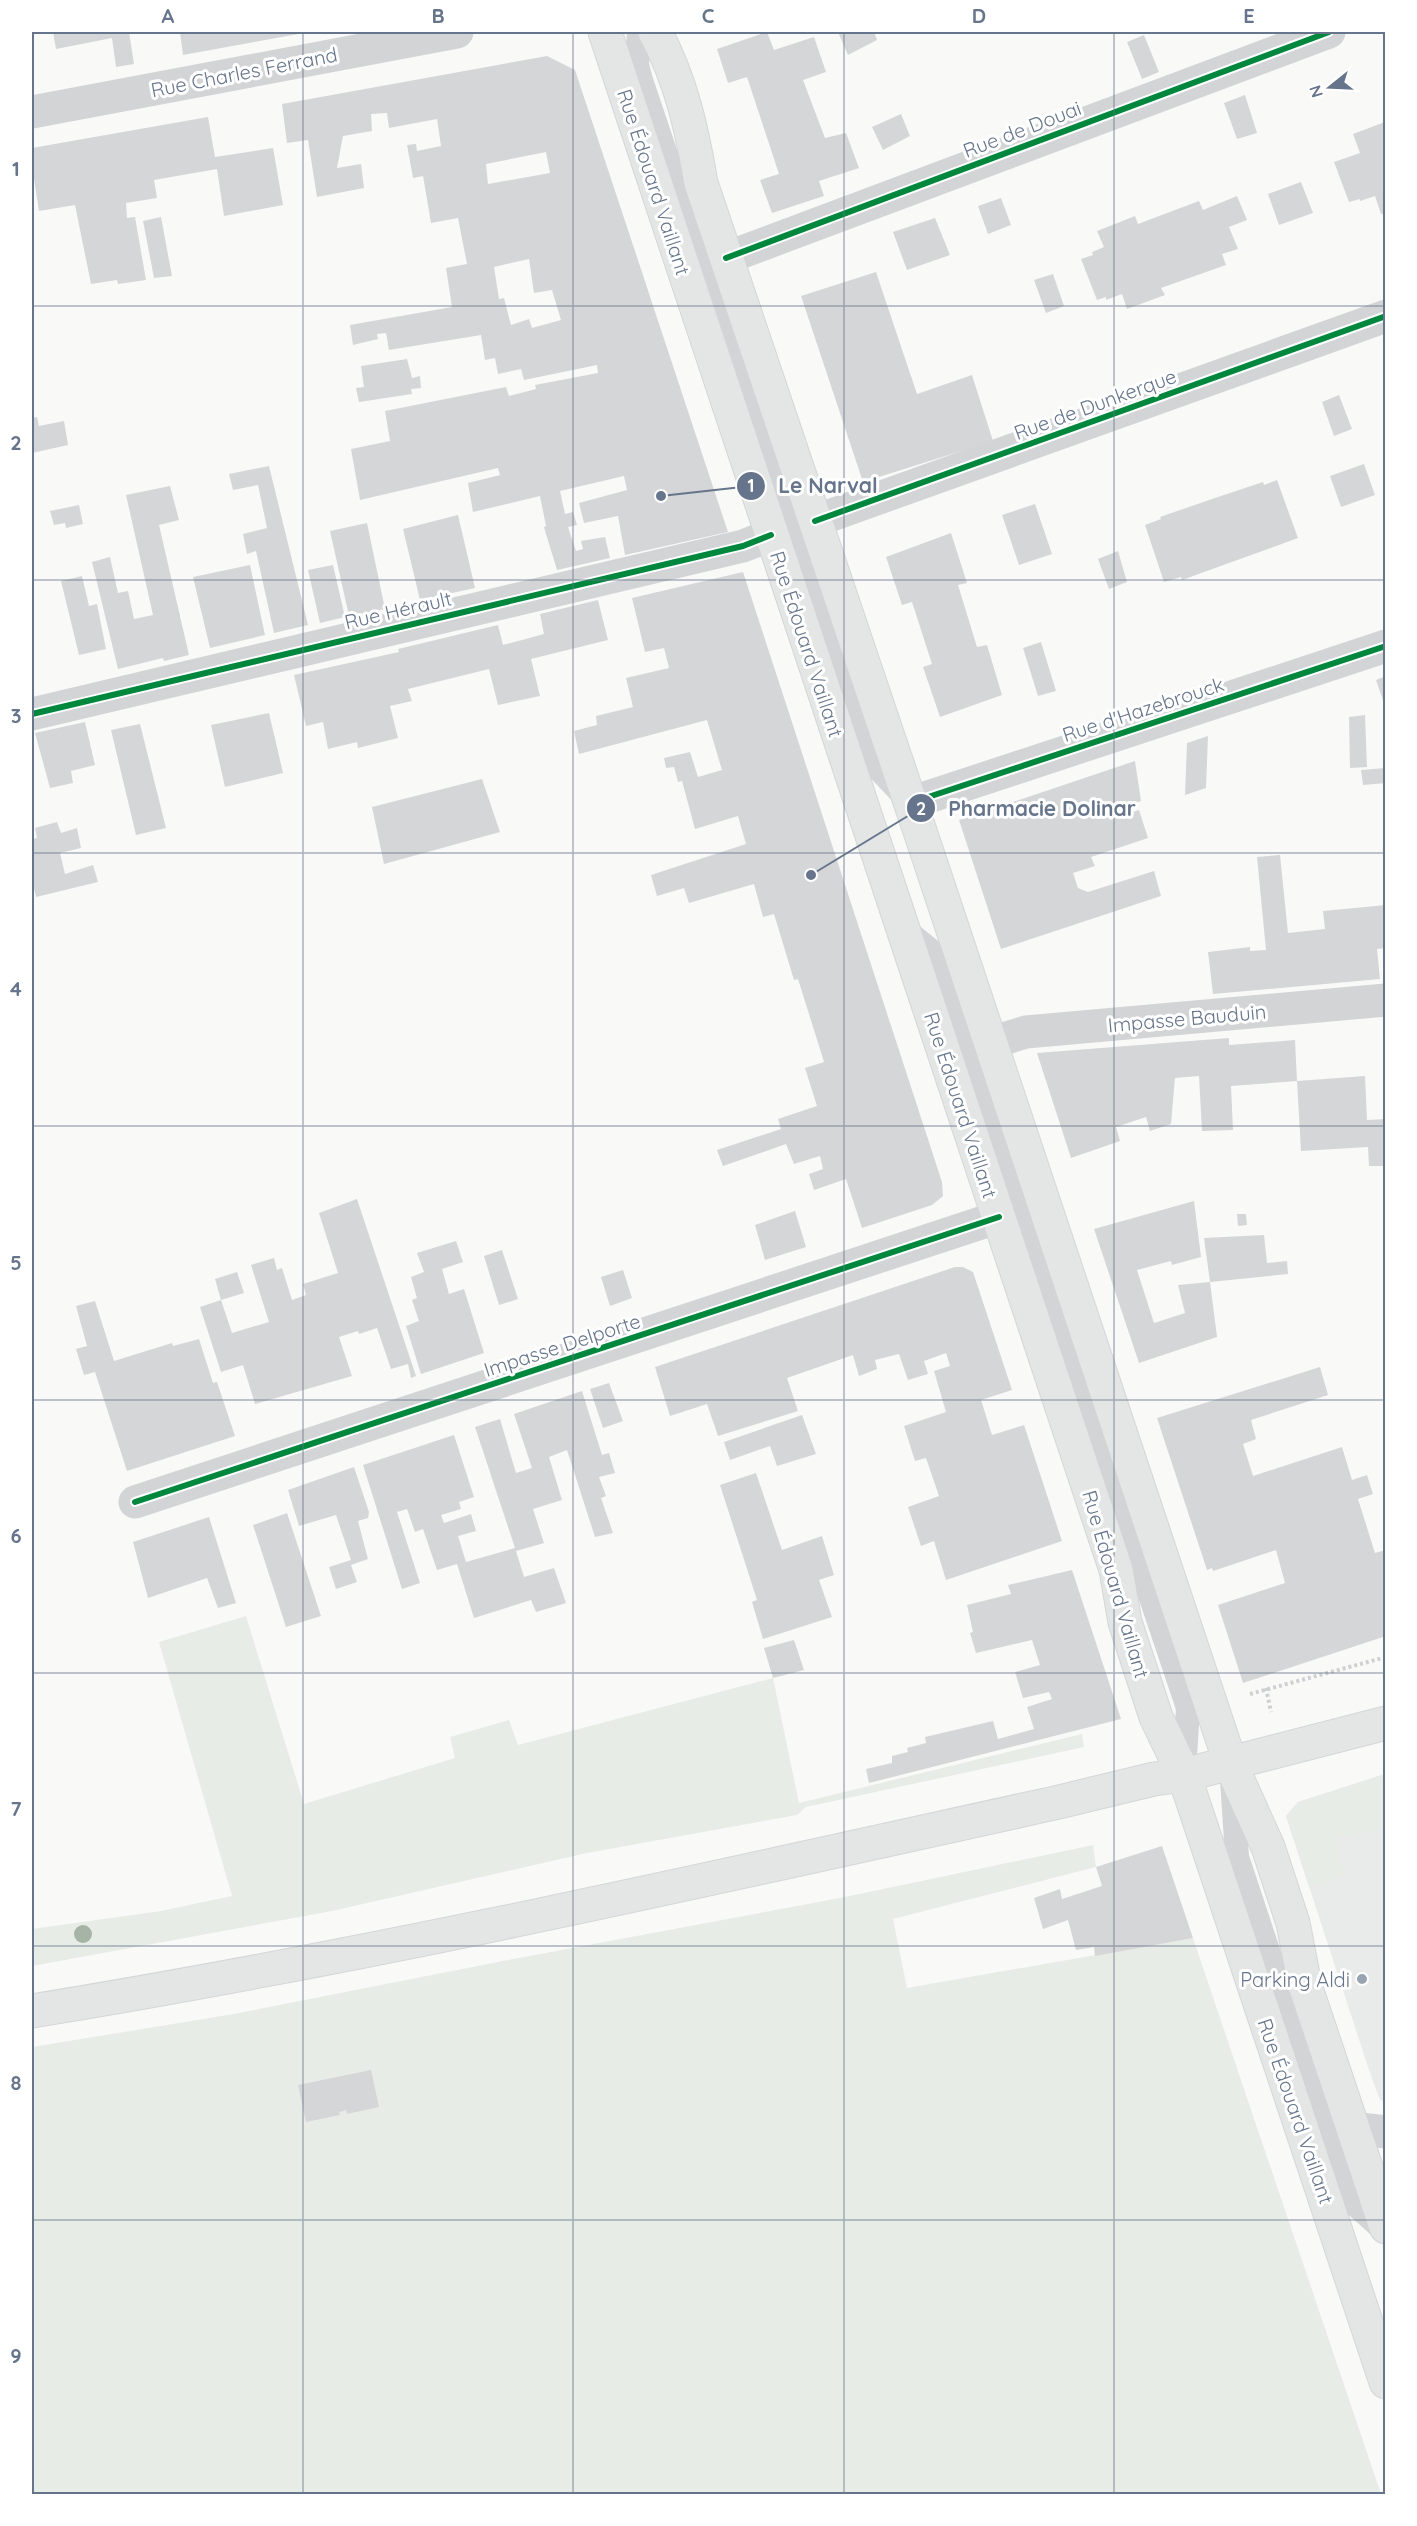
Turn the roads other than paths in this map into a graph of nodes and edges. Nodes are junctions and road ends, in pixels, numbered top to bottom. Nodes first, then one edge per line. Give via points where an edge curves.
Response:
1 (458, 32) edge
2 (605, 32) edge
3 (639, 32) edge
4 (655, 32) edge
5 (1329, 32) edge
6 (32, 112) edge
7 (726, 258) junction
8 (1386, 316) edge
9 (815, 521) junction
10 (771, 535) junction
11 (1386, 646) edge
12 (32, 714) edge
13 (910, 803) junction
14 (902, 927) junction
15 (1386, 1000) edge
16 (990, 1042) junction
17 (999, 1217) junction
18 (135, 1502) dead end
19 (1386, 1723) edge
20 (1231, 1765) junction
21 (1184, 1775) junction
22 (32, 2011) edge
23 (1352, 2128) junction
24 (1386, 2132) edge
25 (1386, 2229) edge
26 (1386, 2382) edge

1 - 6 street, Rue Charles Ferrand
2 - 10 main road, Rue Édouard Vaillant
3 - 13 lane via 637,65 641,80 869,759
4 - 7 main road via 669,57 690,121 701,183
5 - 7 street, Rue de Douai
7 - 9 main road
8 - 9 street, Rue de Dunkerque
9 - 13 main road
10 - 12 street, Rue Hérault via 731,548
10 - 14 main road, Rue Édouard Vaillant
11 - 13 street, Rue d'Hazebrouck
13 - 16 main road
14 - 17 main road, Rue Édouard Vaillant
14 - 21 lane via 934,953 1188,1708
15 - 16 street, Impasse Bauduin via 1026,1032
16 - 20 main road
17 - 18 street, Impasse Delporte
17 - 21 main road, Rue Édouard Vaillant via 1116,1570 1125,1623 1156,1717
19 - 20 main road
20 - 21 main road
20 - 23 main road via 1268,1847 1293,1923 1305,1985
20 - 25 lane via 1237,1857 1273,1968 1351,2201
21 - 22 main road via 423,1941
21 - 26 main road, Rue Édouard Vaillant
23 - 24 street
23 - 25 main road

